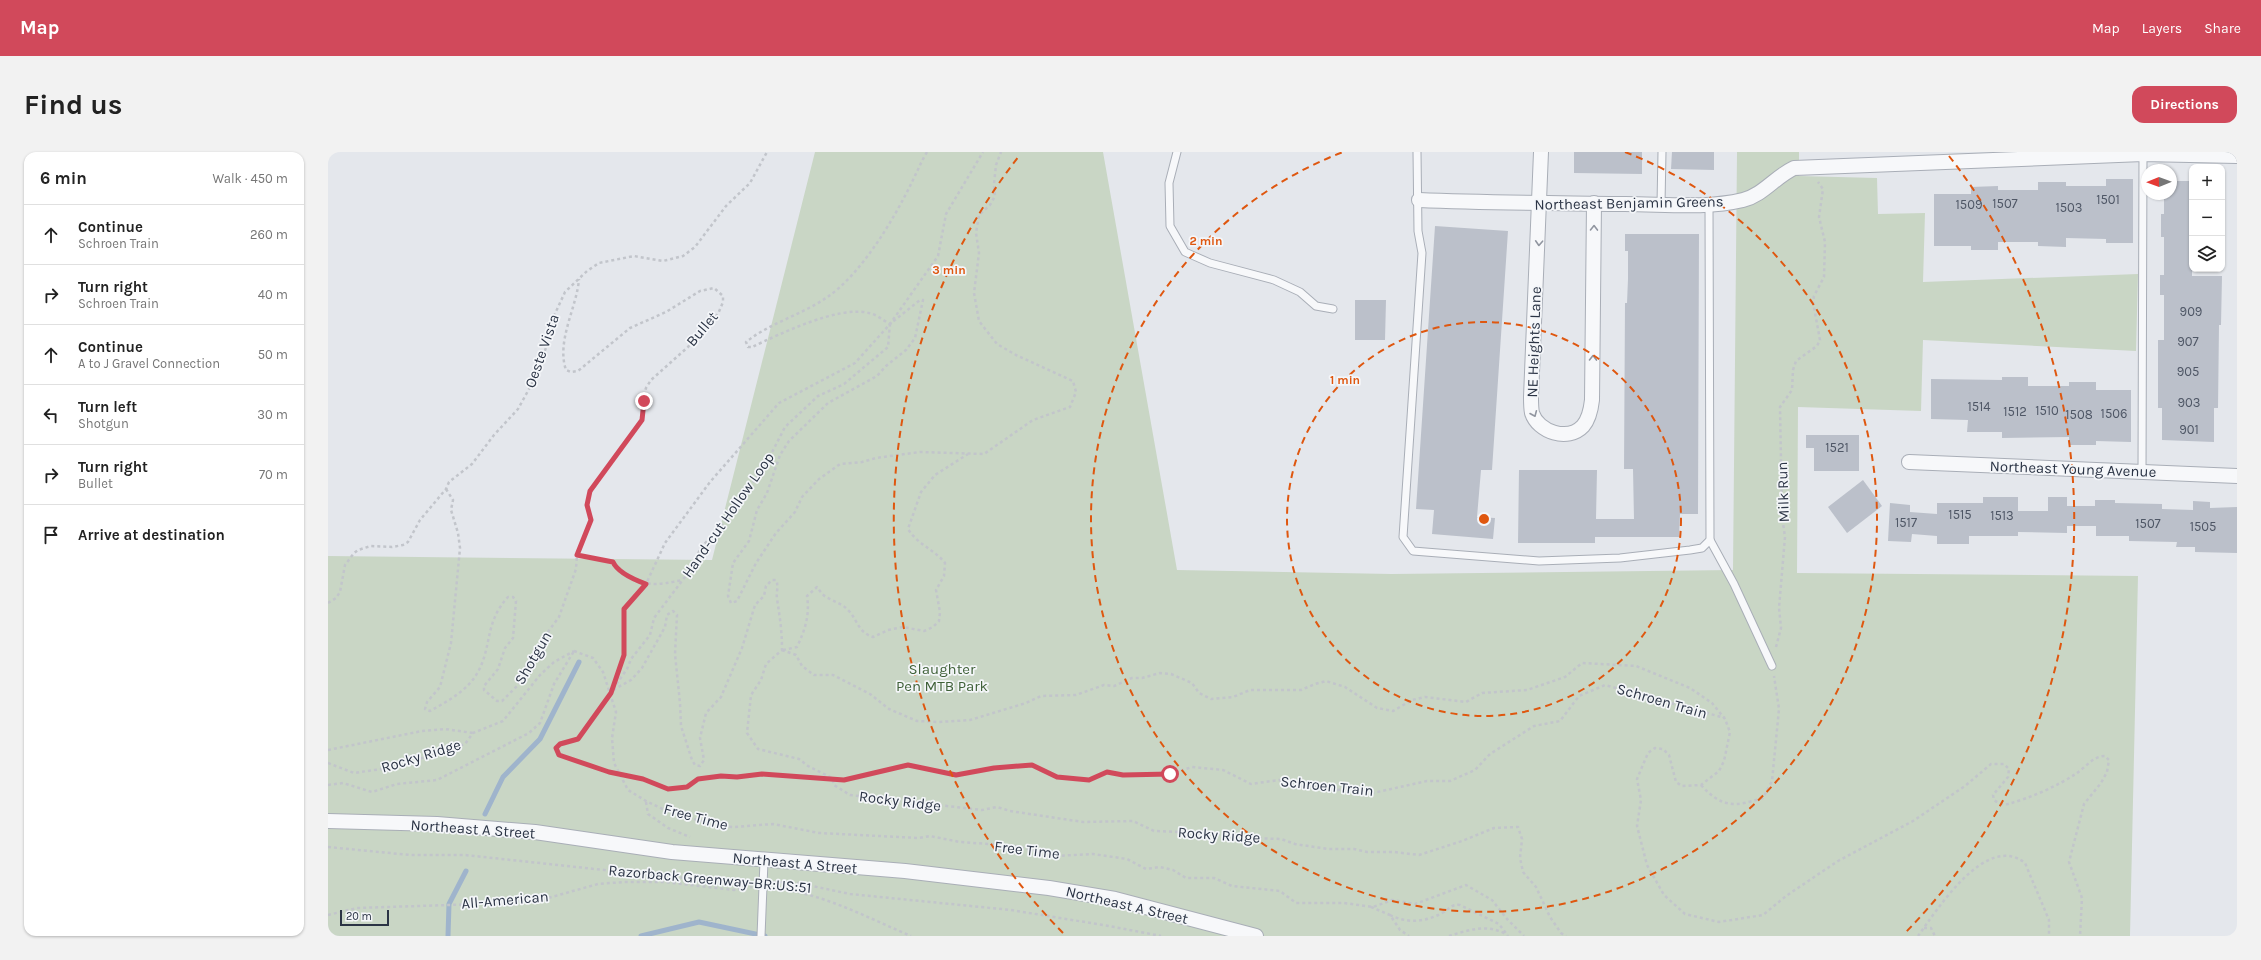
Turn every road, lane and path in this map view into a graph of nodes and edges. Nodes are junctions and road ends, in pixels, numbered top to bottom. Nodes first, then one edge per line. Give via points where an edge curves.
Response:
1 (767, 152) edge
2 (927, 152) edge
3 (983, 152) edge
4 (1002, 152) edge
5 (1177, 152) edge
6 (1417, 152) edge
7 (1542, 152) edge
8 (1662, 152) edge
9 (2143, 154) junction
10 (2237, 156) edge
11 (1816, 179) dead end
12 (1419, 200) junction
13 (1594, 203) junction
14 (1540, 204) junction
15 (1661, 204) junction
16 (1709, 204) junction
17 (579, 278) junction
18 (1333, 309) dead end
19 (890, 324) junction
20 (968, 454) junction
21 (1909, 462) dead end
22 (2142, 472) junction
23 (2237, 476) edge
24 (446, 489) junction
25 (1710, 540) junction
26 (577, 555) junction
27 (683, 580) junction
28 (646, 584) junction
29 (328, 603) edge
30 (574, 650) junction
31 (782, 650) junction
32 (1772, 666) junction
33 (613, 690) junction
34 (611, 693) junction
35 (1725, 719) junction
36 (473, 733) junction
37 (328, 750) edge
38 (328, 763) edge
39 (832, 778) junction
40 (328, 785) edge
41 (1701, 785) junction
42 (646, 801) junction
43 (328, 821) edge
44 (697, 840) dead end
45 (328, 847) edge
46 (764, 861) junction
47 (763, 884) junction
48 (1368, 906) junction
49 (328, 915) edge
50 (1390, 915) junction
51 (1924, 928) junction
52 (761, 936) edge
53 (911, 936) edge
54 (1161, 936) edge
55 (1256, 936) edge
56 (1409, 936) edge
57 (1449, 936) edge
58 (1508, 936) edge
59 (1524, 936) edge
60 (1566, 936) edge
61 (1918, 936) edge
62 (1935, 936) edge
63 (2049, 936) edge
64 (2080, 936) edge

1 - 17 path, Oeste Vista via 750,183 726,206 695,247 684,256 663,261 645,256 618,258 599,263
2 - 19 path via 893,216 859,267 827,298 758,333 746,342 748,347 752,347 805,323 855,311 870,313
3 - 19 path via 946,214 938,256
4 - 20 path via 996,165 995,196 979,215 976,233 979,253 974,293 979,321 997,344 1073,381 1076,392 1070,407 1033,420 984,454
5 - 18 lane via 1169,183 1170,226 1185,252 1210,263 1274,280 1300,292 1316,306
6 - 12 lane
7 - 14 street, NE Heights Lane
8 - 15 lane
9 - 10 street, Northeast Benjamin Greens
9 - 16 street, Northeast Benjamin Greens via 1794,168 1781,174 1759,194 1744,200
9 - 22 lane
11 - 32 path, Milk Run via 1823,189 1819,217 1825,242 1824,277 1813,302 1820,340 1817,346 1796,361 1792,390 1780,407 1782,516 1785,537 1779,608 1780,628
12 - 14 street, Northeast Benjamin Greens
12 - 25 lane via 1418,231 1422,253 1403,537 1414,550 1554,560 1620,558 1702,548
13 - 14 street, Northeast Benjamin Greens
14 -> 13 street, NE Heights Lane via 1530,397 1532,413 1542,427 1561,434 1572,433 1582,426 1590,414
13 - 15 street, Northeast Benjamin Greens
15 - 16 street, Northeast Benjamin Greens
16 - 25 lane
17 - 24 path, Oeste Vista via 565,292 554,316 550,337 534,380 518,409 494,434 472,464 449,482
17 - 26 path, Bullet via 566,339 564,364 566,370 571,372 578,371 630,328 666,312 700,291 717,289 723,296 723,302 718,314 646,388 642,420 589,496 587,505 591,520
19 - 20 path via 923,300 915,338 906,350 877,376 828,403 789,441 780,455 767,494 757,510 749,541 733,563 728,596 731,603 737,601 756,563 776,533 795,512 802,497 819,479 840,464 900,454
19 - 27 path, Hand-cut Hollow Loop via 888,347 844,384 818,396 785,427 766,464 731,514 700,549 694,565
19 - 28 path via 855,363 779,403 710,482 665,543
20 - 31 path, Rocky Ridge via 935,475 921,492 908,529 916,541 945,563 944,576 936,590 939,620 933,627 924,631 903,627 873,637 859,629 849,611 839,603 826,598 817,587 807,596 809,610 797,647
21 - 22 street, Northeast Young Avenue
22 - 23 street, Northeast Young Avenue
24 - 26 path, Shotgun via 453,500 452,510 460,548 451,642 440,687 427,702 425,709 430,711 457,696 475,676 483,657 491,622 508,597 513,597 516,601 513,638 505,648 498,669 484,686 484,690 497,701 502,701 512,693 539,644 559,617 576,569
24 - 29 path, Oeste Vista via 420,520 403,546 371,546 354,553 345,565 340,592
25 - 32 lane via 1734,584
26 - 28 path via 613,562 615,567
27 - 28 path via 658,585
27 - 33 path, Hand-cut Hollow Loop via 654,618 650,635 630,659 627,669
28 - 34 path via 624,609 624,655
30 - 34 path, Free Time via 593,658 604,672
30 - 36 path, Rocky Ridge via 554,662 540,675 503,720
30 - 40 path via 554,684 540,723 529,733 437,780 397,784 372,792 343,783
31 - 33 path via 781,616 777,597 779,586 776,580 772,580 766,586 764,596 755,605 742,648 721,697 706,713 700,738 704,760 700,766 695,765 692,760 680,726 675,654 677,615 672,611 667,615 665,627 642,668 631,680
31 - 35 path via 796,656 802,666 814,675 833,675 870,694 889,709 917,721 970,720 1026,704 1040,696 1076,695 1104,685 1114,686 1132,678 1160,673 1171,674 1192,682 1199,693 1211,699 1233,697 1250,690 1301,690 1326,681 1345,687 1377,708 1393,710 1412,700 1425,697 1466,702 1482,693 1527,690 1565,677 1582,663 1636,666 1690,688 1712,703
31 - 39 path, Rocky Ridge via 766,664 761,680 751,695 748,733 758,749 799,759
32 - 41 path, Milk Run via 1778,690 1779,709 1772,781 1762,798 1742,804 1723,803 1712,797
33 - 34 path
34 - 39 path, Schroen Train, bridge via 578,739 560,744 556,748 559,755 594,768 643,779 668,789 687,787 698,779 721,776 762,774
34 - 42 path, Free Time via 616,712 612,738 614,763 628,790
35 - 39 path, Schroen Train via 1605,685 1579,696 1560,721 1534,726 1490,754 1475,770 1450,780 1427,781 1373,793 1354,786 1338,790 1294,786 1279,780 1252,784 1223,770 1192,767 1170,774 1123,775 1107,772 1089,780 1057,777 1032,765 956,775 908,765 844,780
35 - 41 path, Schroen Train via 1730,732 1724,761 1720,771
36 - 37 path via 422,731
36 - 38 path, Rocky Ridge via 465,744 395,767 354,772
39 - 60 path, Rocky Ridge via 834,785 850,795 982,810 997,807 1083,822 1133,821 1154,831 1192,831 1281,839 1328,850 1354,849 1418,855 1494,828 1518,826 1522,839 1520,858 1523,872 1536,887 1550,918
41 - 64 path via 1682,786 1676,782 1669,755 1664,749 1655,748 1648,754 1637,779 1641,800 1637,826 1647,865 1664,895 1685,914 1719,922 1763,915 1838,861 1913,821 1965,786 1991,764 2004,764 2009,769 2008,777 1993,795 1998,803 2007,804 2058,785 2098,756 2105,756 2109,760 2107,772 2084,804 2069,862 2082,898
42 - 44 path via 648,814 668,828
42 - 48 path, Free Time via 669,812 718,826 773,824 819,833 919,838 930,836 960,842 1016,846 1056,856 1093,854 1127,859 1146,869 1160,867 1172,870 1186,878 1214,878 1232,886 1280,891 1296,903
43 - 46 street, Northeast A Street via 437,824 535,832 672,852
45 - 47 path, Razorback Greenway-BR:US:51 via 410,855 465,855 701,880
46 - 47 lane
46 - 55 street, Northeast A Street via 905,871 1049,888 1115,899
47 - 49 path, All-American via 734,890 665,882 624,882 598,884 548,898 496,903 357,908
47 - 52 lane
47 - 53 path, All-American via 829,900
47 - 54 path, Razorback Greenway-BR:US:51 via 798,883 850,894 1011,910
48 - 50 path
48 - 59 path, Free Time via 1392,900 1415,904 1466,885 1492,900
50 - 56 path via 1400,930
50 - 58 path via 1404,921 1424,921 1454,905 1460,905 1499,924
51 - 61 path
51 - 62 path via 1931,928
51 - 63 path via 1969,872 1988,860 2011,856 2020,858 2025,863 2049,920
57 - 58 path via 1469,929 1498,928

